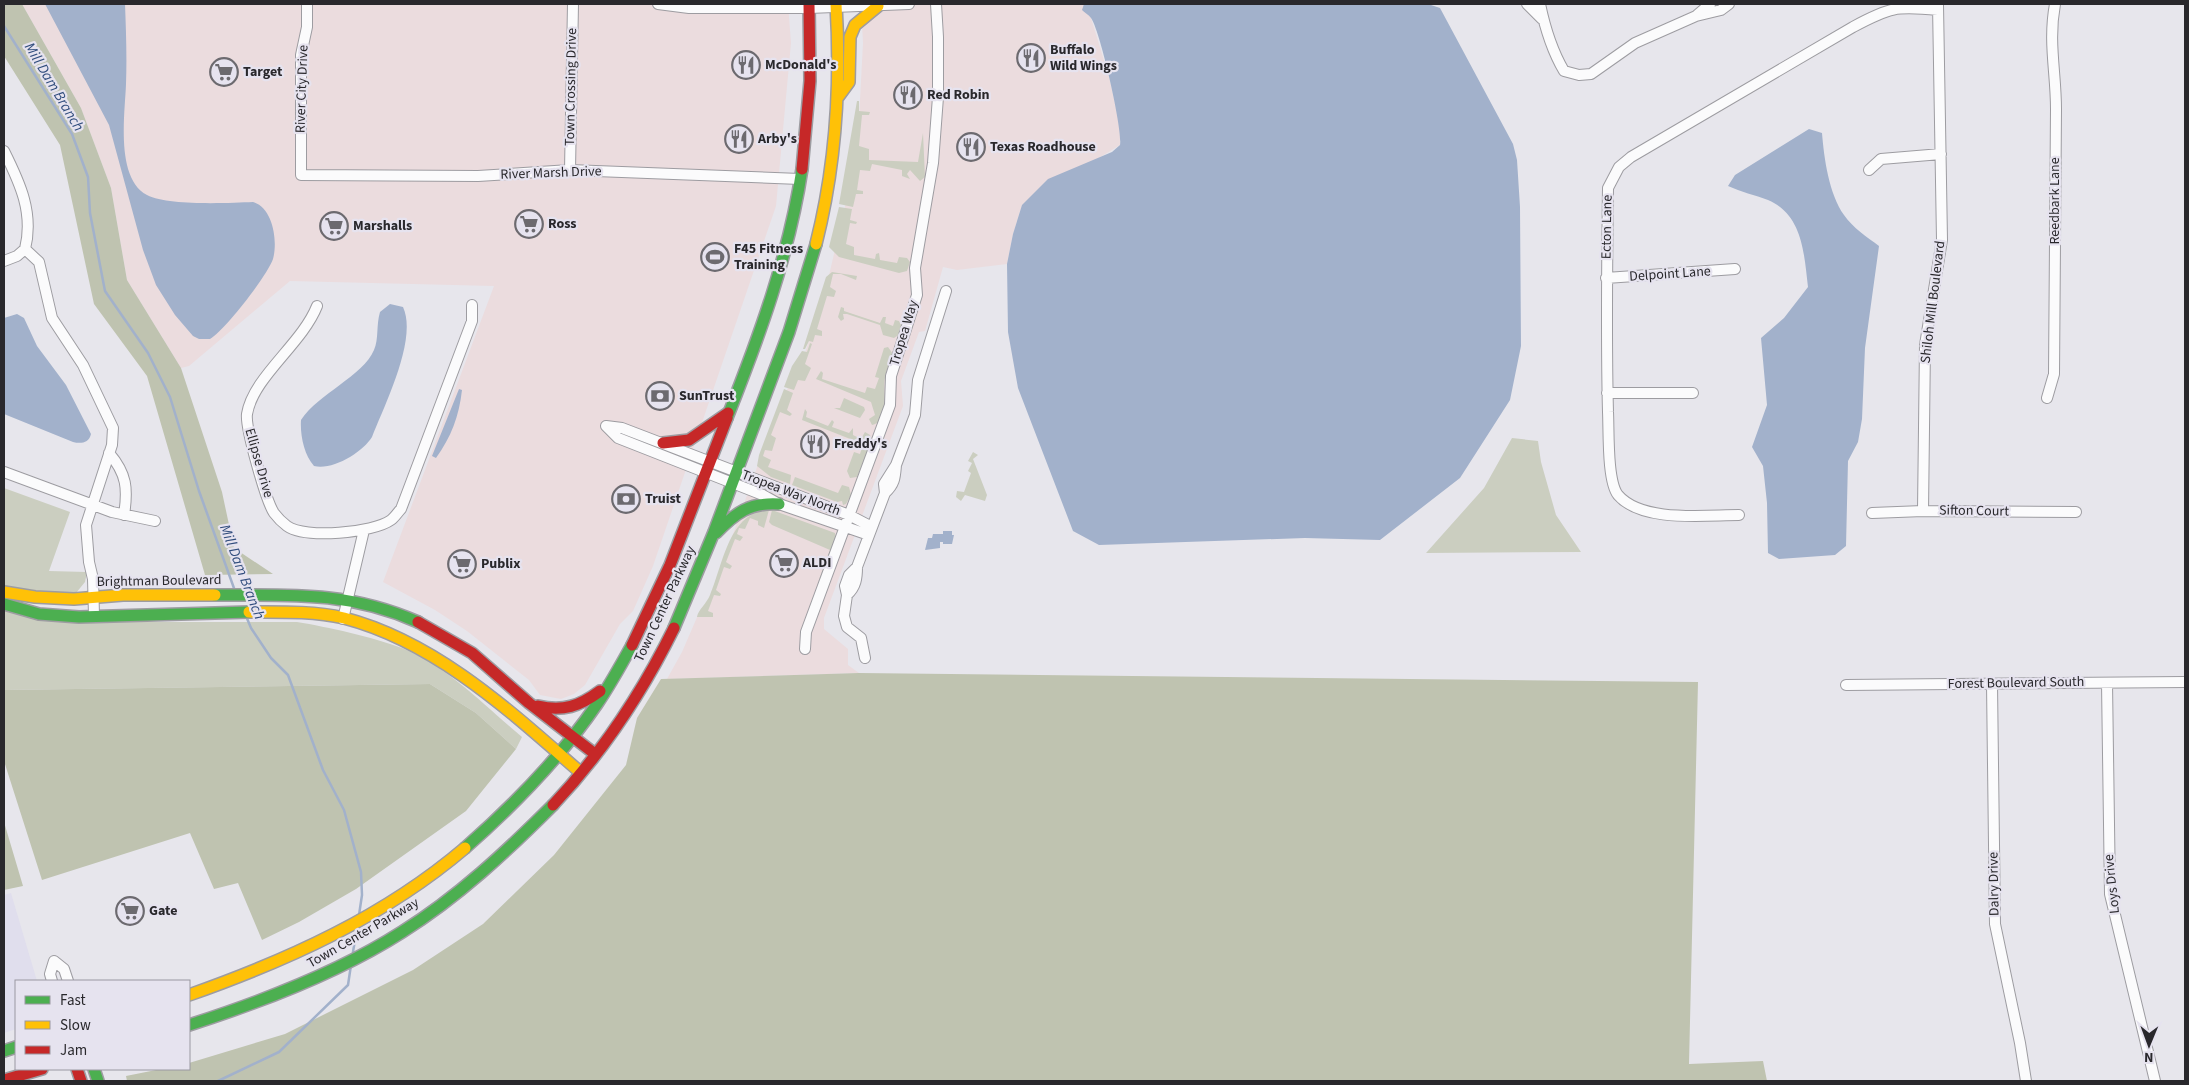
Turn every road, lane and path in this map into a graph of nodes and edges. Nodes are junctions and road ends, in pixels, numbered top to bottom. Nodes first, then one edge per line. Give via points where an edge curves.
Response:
1 (307, 4) edge
2 (573, 4) edge
3 (658, 4) edge
4 (909, 4) edge
5 (936, 4) edge
6 (1527, 4) edge
7 (1540, 4) edge
8 (1710, 4) edge
9 (1730, 4) edge
10 (2055, 4) edge
11 (836, 5) edge
12 (809, 6) edge
13 (878, 6) junction
14 (1938, 7) edge
15 (1696, 16) junction
16 (1542, 19) junction
17 (838, 96) junction
18 (4, 151) edge
19 (1941, 154) junction
20 (570, 170) junction
21 (1869, 170) dead end
22 (300, 175) joint
23 (800, 179) junction
24 (25, 249) junction
25 (4, 261) edge
26 (1735, 270) dead end
27 (1606, 278) junction
28 (946, 291) dead end
29 (472, 305) dead end
30 (317, 306) dead end
31 (1608, 393) junction
32 (1693, 393) dead end
33 (2047, 398) dead end
34 (728, 413) junction
35 (663, 443) junction
36 (109, 453) junction
37 (709, 461) junction
38 (4, 472) edge
39 (705, 473) junction
40 (734, 477) junction
41 (92, 504) junction
42 (779, 504) junction
43 (1923, 511) junction
44 (2076, 512) dead end
45 (1872, 513) dead end
46 (124, 515) junction
47 (849, 515) junction
48 (1739, 515) dead end
49 (155, 521) dead end
50 (845, 528) junction
51 (364, 530) junction
52 (871, 531) junction
53 (712, 537) junction
54 (4, 592) edge
55 (94, 597) junction
56 (348, 598) junction
57 (4, 604) edge
58 (94, 615) junction
59 (343, 619) junction
60 (805, 649) dead end
61 (865, 658) dead end
62 (2107, 682) junction
63 (2185, 682) edge
64 (610, 683) junction
65 (1992, 684) junction
66 (1846, 685) dead end
67 (531, 704) junction
68 (572, 736) junction
69 (558, 753) junction
70 (595, 754) junction
71 (580, 772) junction
72 (52, 980) edge
73 (68, 980) edge
74 (190, 995) edge
75 (190, 1025) edge
76 (39, 1070) edge
77 (4, 1080) edge
78 (2026, 1081) edge
79 (2154, 1081) edge

1 - 22 street, River City Drive via 307,27 301,55
2 - 20 street, Town Crossing Drive
3 - 12 street via 689,8
4 - 13 street
5 - 47 street, Tropea Way via 936,125 914,268 916,295 891,376 890,405
6 - 16 street
7 - 16 street
8 - 15 street
9 - 15 street via 1721,10
10 - 33 street, Reedbark Lane via 2051,26 2056,98 2054,374
11 - 12 street
11 - 13 street
11 - 17 main road, Town Center Parkway
12 - 23 main road, Town Center Parkway via 808,115
13 - 17 main road via 855,25 850,36 849,82
14 - 19 street, Shiloh Mill Boulevard
14 - 27 street, Ecton Lane via 1902,7 1881,12 1631,157 1619,167 1608,188
15 - 16 street via 1635,43 1591,74 1580,76 1564,71 1553,52
17 - 40 main road, Town Center Parkway via 822,214 799,302
18 - 24 street via 25,197 28,225
19 - 21 street via 1881,159
19 - 43 street, Shiloh Mill Boulevard via 1942,240 1925,346
20 - 22 street, River Marsh Drive via 478,176
20 - 23 street, River Marsh Drive
23 - 34 main road, Town Center Parkway via 778,277
24 - 25 street
24 - 36 street via 39,262 52,318 83,365 113,428
26 - 27 street, Delpoint Lane
27 - 31 street, Ecton Lane
28 - 52 street via 918,380 915,413 896,465 895,478 885,493
29 - 51 street, Ellipse Drive via 472,320 401,509 391,520
30 - 51 street, Ellipse Drive via 311,322 256,390 246,417 265,490 274,513 286,526 304,532
31 - 32 street
31 - 48 street, Ecton Lane via 1610,468 1618,494 1639,510 1654,513
34 - 35 main road via 689,440
34 - 37 main road, Town Center Parkway
35 - 37 street, Tropea Way North
35 - 39 street, Tropea Way North via 622,428 606,426 618,438
36 - 41 street
36 - 46 street via 123,474 128,495
37 - 39 main road, Town Center Parkway
37 - 40 street, Tropea Way North
38 - 41 street
39 - 40 street, Tropea Way North
39 - 64 main road, Town Center Parkway via 668,573
40 - 42 street, Tropea Way North
40 - 47 street, Tropea Way North
40 - 53 main road, Town Center Parkway
41 - 46 street
41 - 55 street via 86,525
42 - 50 street, Tropea Way North
42 - 53 main road via 763,502 747,506
43 - 44 street, Sifton Court
43 - 45 street, Sifton Court
46 - 49 street
47 - 50 street, Tropea Way
47 - 52 street, Tropea Way North
50 - 52 street, Tropea Way North
50 - 60 street, Tropea Way via 806,632
51 - 56 street
52 - 61 street via 857,567 853,590 847,595 844,622 860,638
53 - 70 main road, Town Center Parkway via 662,653 633,702
54 - 55 main road, Brightman Boulevard via 35,597
55 - 56 main road, Brightman Boulevard via 262,594
55 - 58 street
56 - 59 street
56 - 67 main road, Brightman Boulevard via 380,606 427,626 473,654
57 - 58 main road via 14,609 54,615
58 - 59 main road via 272,614
59 - 69 main road via 399,638 429,655
62 - 63 street, Forest Boulevard South
62 - 65 street, Forest Boulevard South
62 - 79 street, Loys Drive via 2110,894
64 - 67 main road via 589,700 567,710 556,711
64 - 68 main road, Town Center Parkway
65 - 66 street, Forest Boulevard South
65 - 78 street, Dalry Drive via 1995,924
67 - 68 main road, Brightman Boulevard
68 - 69 main road, Town Center Parkway
68 - 70 main road, Brightman Boulevard
69 - 71 main road
69 - 74 main road, Town Center Parkway via 480,836 452,861 385,908 291,959
70 - 71 main road, Town Center Parkway
71 - 75 main road, Town Center Parkway via 498,858 412,926 278,995
72 - 73 street via 54,961 64,969
76 - 77 main road

